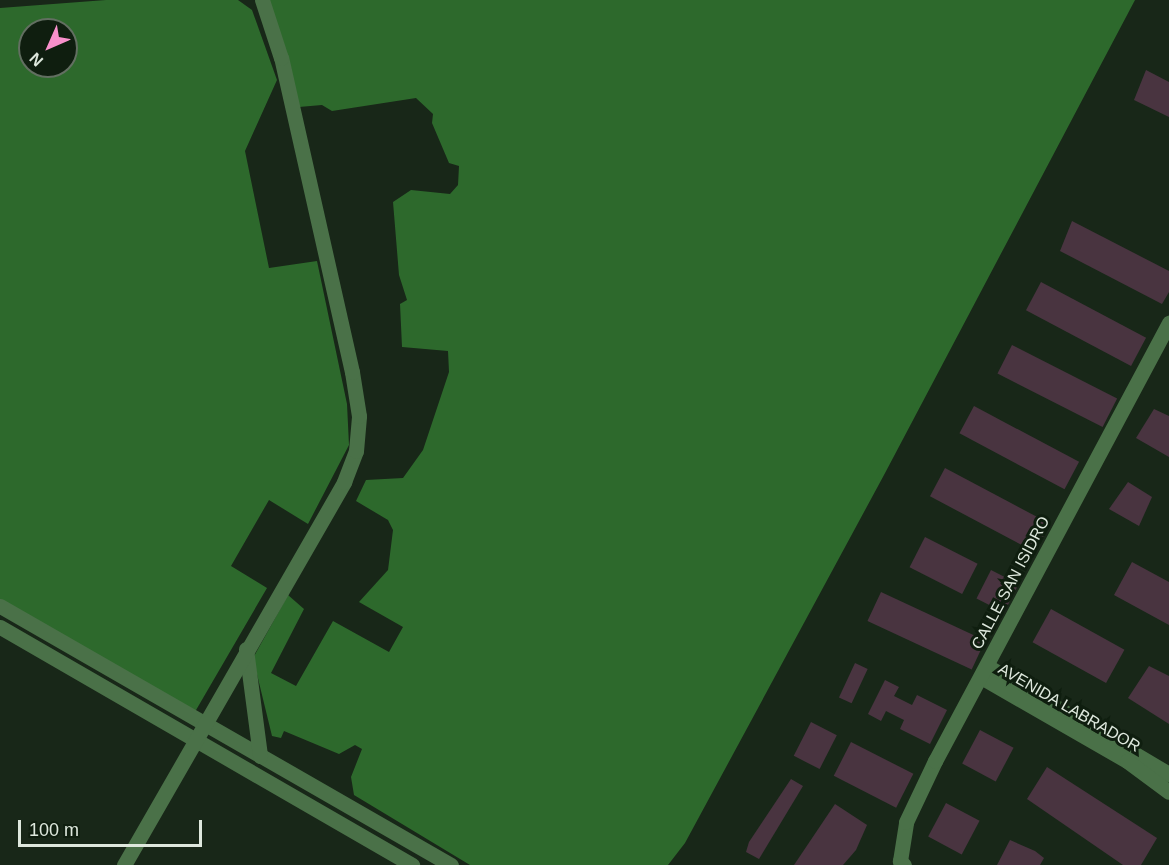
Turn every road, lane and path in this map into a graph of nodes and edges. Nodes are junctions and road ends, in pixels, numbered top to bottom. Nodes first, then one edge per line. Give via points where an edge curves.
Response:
1 (262, 0) edge
2 (1169, 322) edge
3 (0, 606) edge
4 (0, 627) edge
5 (246, 649) junction
6 (984, 672) junction
7 (1052, 711) junction
8 (200, 731) junction
9 (260, 756) junction
10 (1169, 774) edge
11 (1169, 792) edge
12 (124, 865) edge
13 (412, 865) edge
14 (451, 865) edge
15 (904, 865) edge

1 - 5 street via 324,242 359,416 356,451 344,482
2 - 6 street, CALLE SAN ISIDRO
3 - 8 street
4 - 8 street
5 - 8 street
5 - 9 street
6 - 7 street, AVENIDA LABRADOR
6 - 15 street, CALLE SAN ISIDRO via 906,822 900,861
7 - 10 street, AVENIDA LABRADOR
7 - 11 street, AVENIDA LABRADOR
8 - 9 street
8 - 12 street
8 - 13 street
9 - 14 street

